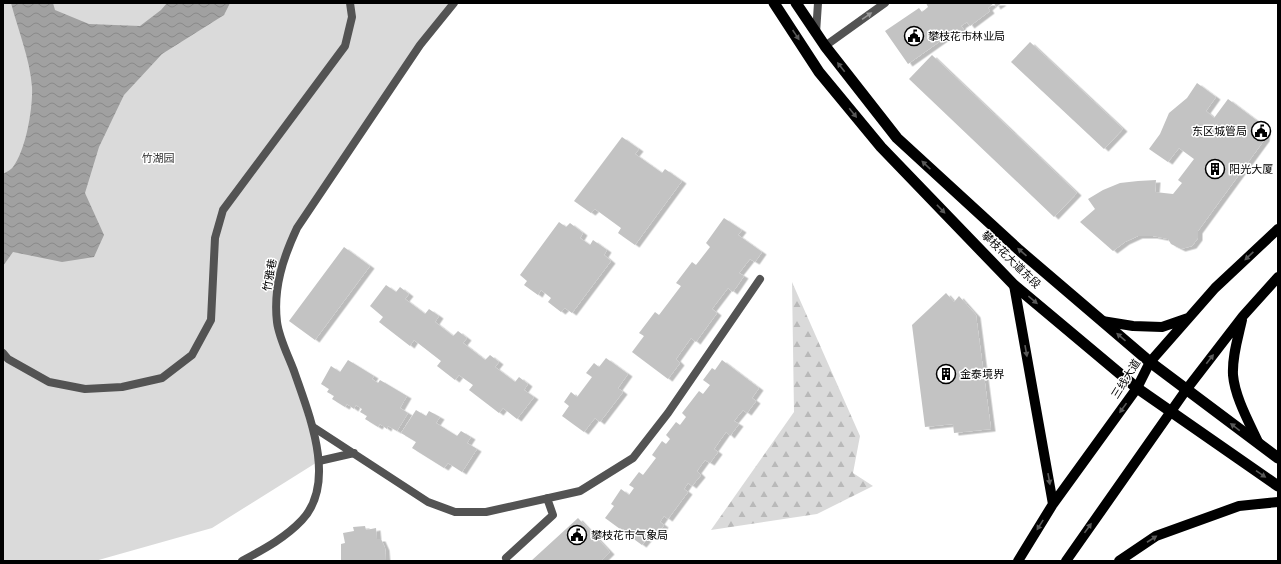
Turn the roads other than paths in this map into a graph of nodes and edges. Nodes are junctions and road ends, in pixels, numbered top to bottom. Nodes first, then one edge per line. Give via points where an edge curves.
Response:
1 (350, 3) edge
2 (454, 3) edge
3 (774, 3) edge
4 (796, 3) edge
5 (818, 3) edge
6 (885, 3) edge
7 (816, 33) junction
8 (825, 46) junction
9 (1278, 229) edge
10 (1278, 277) edge
11 (760, 279) dead end
12 (1014, 285) junction
13 (1243, 316) junction
14 (1190, 317) junction
15 (1102, 321) junction
16 (3, 353) edge
17 (1150, 362) junction
18 (1137, 388) junction
19 (1186, 390) junction
20 (1171, 412) junction
21 (313, 427) junction
22 (1259, 444) junction
23 (354, 453) junction
24 (1278, 458) edge
25 (319, 461) junction
26 (1278, 486) edge
27 (548, 498) junction
28 (1278, 502) edge
29 (1053, 504) junction
30 (506, 558) dead end
31 (242, 561) edge
32 (1018, 561) edge
33 (1066, 561) edge
34 (1119, 561) edge

1 - 16 street via 352,17 345,46 223,210 215,238 211,320 192,355 162,378 122,387 85,389 49,382 8,359
2 - 21 street, 竹雅巷 via 420,45 297,228 284,257 277,288 277,323
3 -> 12 highway, 攀枝花大道东段 via 820,72 881,147
4 - 7 highway, 攀枝花大道东段
5 - 7 street
8 -> 6 street
7 - 8 highway, 攀枝花大道东段
15 -> 8 highway, 攀枝花大道东段 via 1019,250 897,138
9 -> 14 main road, 三线大道 via 1215,288
10 - 13 main road
11 - 27 street via 668,413 633,458 588,488
12 -> 18 highway, 攀枝花大道东段
12 -> 29 main road
19 -> 13 main road
13 - 22 main road via 1234,351 1233,376 1243,411
14 - 15 main road via 1162,326 1133,326
14 - 17 main road, 三线大道
17 -> 15 highway, 攀枝花大道东段
17 - 18 main road, 三线大道
17 - 19 highway, 攀枝花大道东段
18 - 20 highway, 攀枝花大道东段
18 -> 29 main road, 三线大道
19 - 20 main road
22 -> 19 highway, 攀枝花大道东段
20 -> 26 highway, 攀枝花大道东段
33 -> 20 main road
21 - 23 street
21 - 25 street, 竹雅巷
22 - 24 highway, 攀枝花大道东段
23 - 25 street
23 - 27 street via 428,502 455,512 486,512
25 - 31 street, 竹雅巷 via 318,493 303,519 275,543
27 - 30 street via 553,515
34 -> 28 main road via 1156,536 1239,506
29 -> 32 main road, 三线大道

